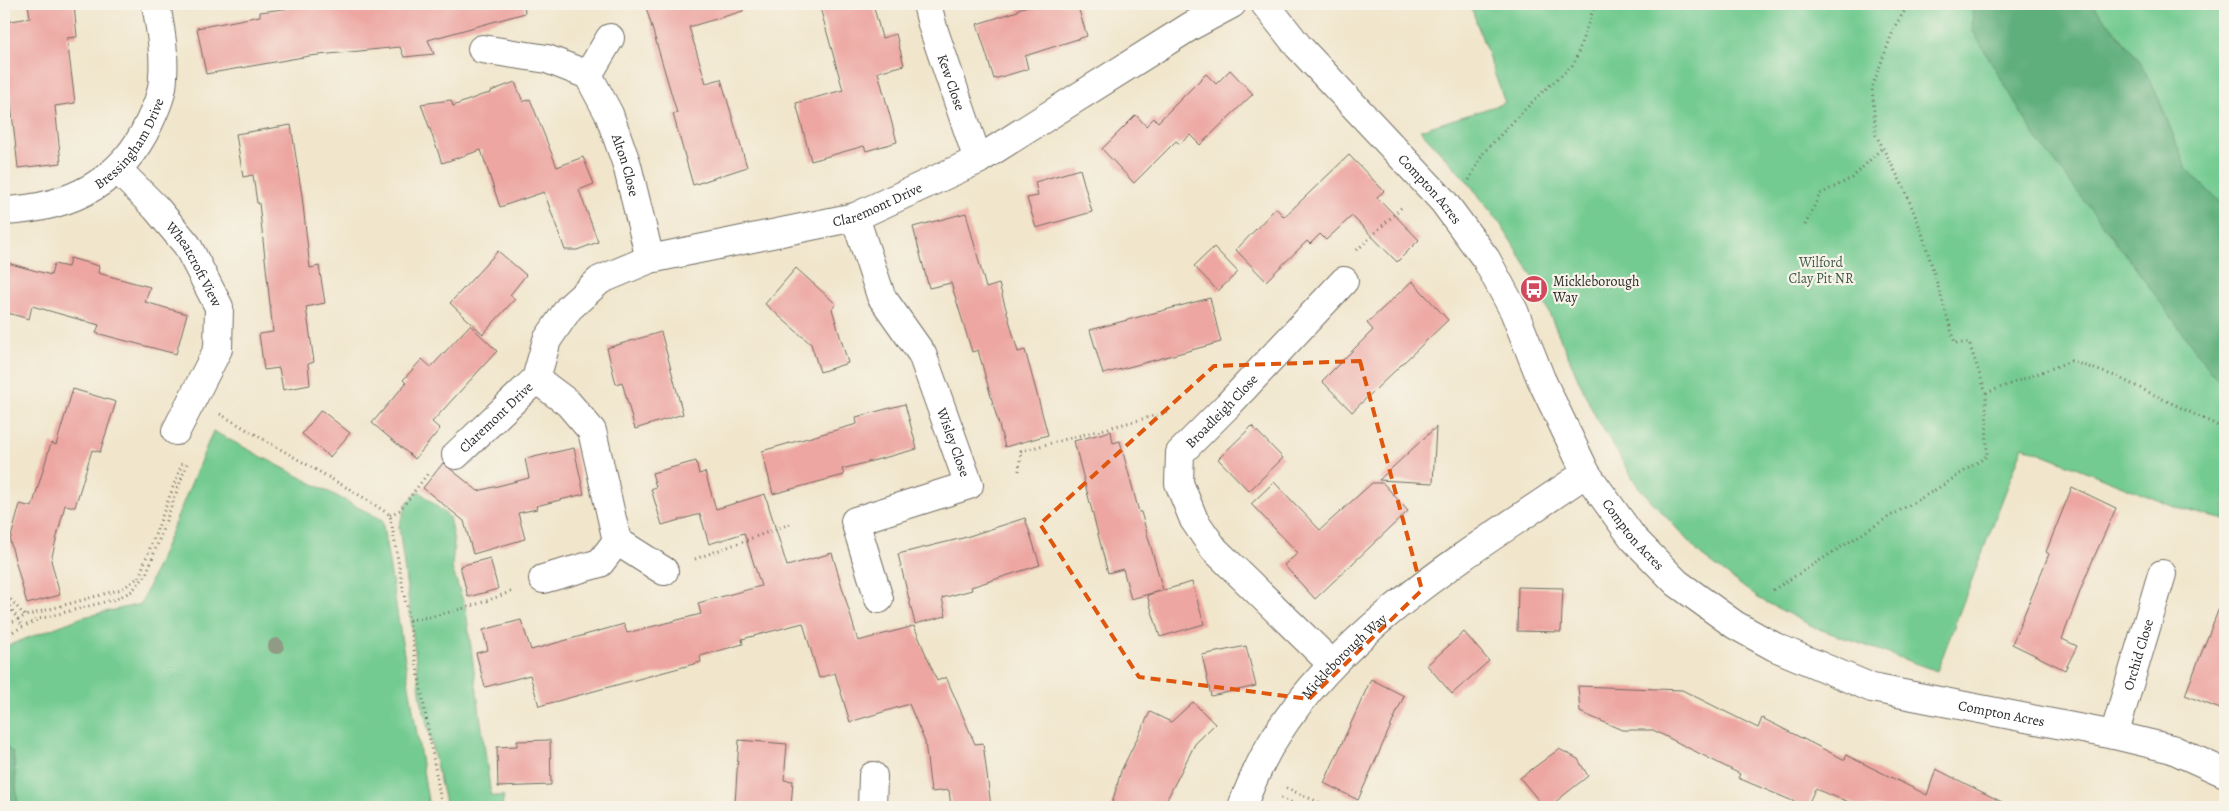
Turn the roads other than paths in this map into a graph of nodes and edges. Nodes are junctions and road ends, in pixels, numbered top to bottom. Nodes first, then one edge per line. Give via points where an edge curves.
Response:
1 (156, 4) edge
2 (927, 4) edge
3 (1232, 4) edge
4 (1265, 4) edge
5 (610, 38) dead end
6 (482, 50) dead end
7 (588, 75) junction
8 (978, 160) junction
9 (118, 170) junction
10 (4, 211) edge
11 (856, 217) junction
12 (650, 259) junction
13 (1344, 281) road end
14 (536, 379) junction
15 (176, 431) road end
16 (456, 455) road end
17 (1586, 473) junction
18 (617, 541) junction
19 (664, 570) road end
20 (2162, 574) dead end
21 (543, 579) road end
22 (879, 599) dead end
23 (1332, 664) junction
24 (2114, 735) junction
25 (2225, 773) edge
26 (873, 776) dead end
27 (872, 807) edge
28 (1242, 807) edge

1 - 9 street, Bressingham Drive via 163,77 158,105 141,142
2 - 8 street, Kew Close
3 - 8 street, Claremont Drive via 1191,26
4 - 17 street, Compton Acres via 1298,46 1434,192 1486,259 1514,311 1541,379
5 - 7 street
6 - 7 street via 547,59
7 - 12 street, Alton Close via 609,114 627,165
8 - 11 street, Claremont Drive
9 - 10 street, Bressingham Drive via 93,188 52,204
9 - 15 street, Wheatcroft View via 187,245 218,307 218,349
11 - 12 street, Claremont Drive
11 - 22 street, Wisley Close via 881,296 922,354 969,485 855,521
12 - 14 street, Claremont Drive via 600,280 569,308 547,340
13 - 23 street, Broadleigh Close via 1180,453 1179,483 1194,520 1214,549
14 - 16 street, Claremont Drive
14 - 18 street, Claremont Drive via 568,403 592,431
17 - 23 street, Mickleborough Way via 1403,601
17 - 24 street, Compton Acres via 1633,538 1677,583 1735,624 1775,647 1872,688
18 - 19 street
18 - 21 street via 600,563
20 - 24 street, Orchid Close
23 - 28 street, Mickleborough Way via 1276,736
24 - 25 street, Compton Acres via 2172,749
26 - 27 street

